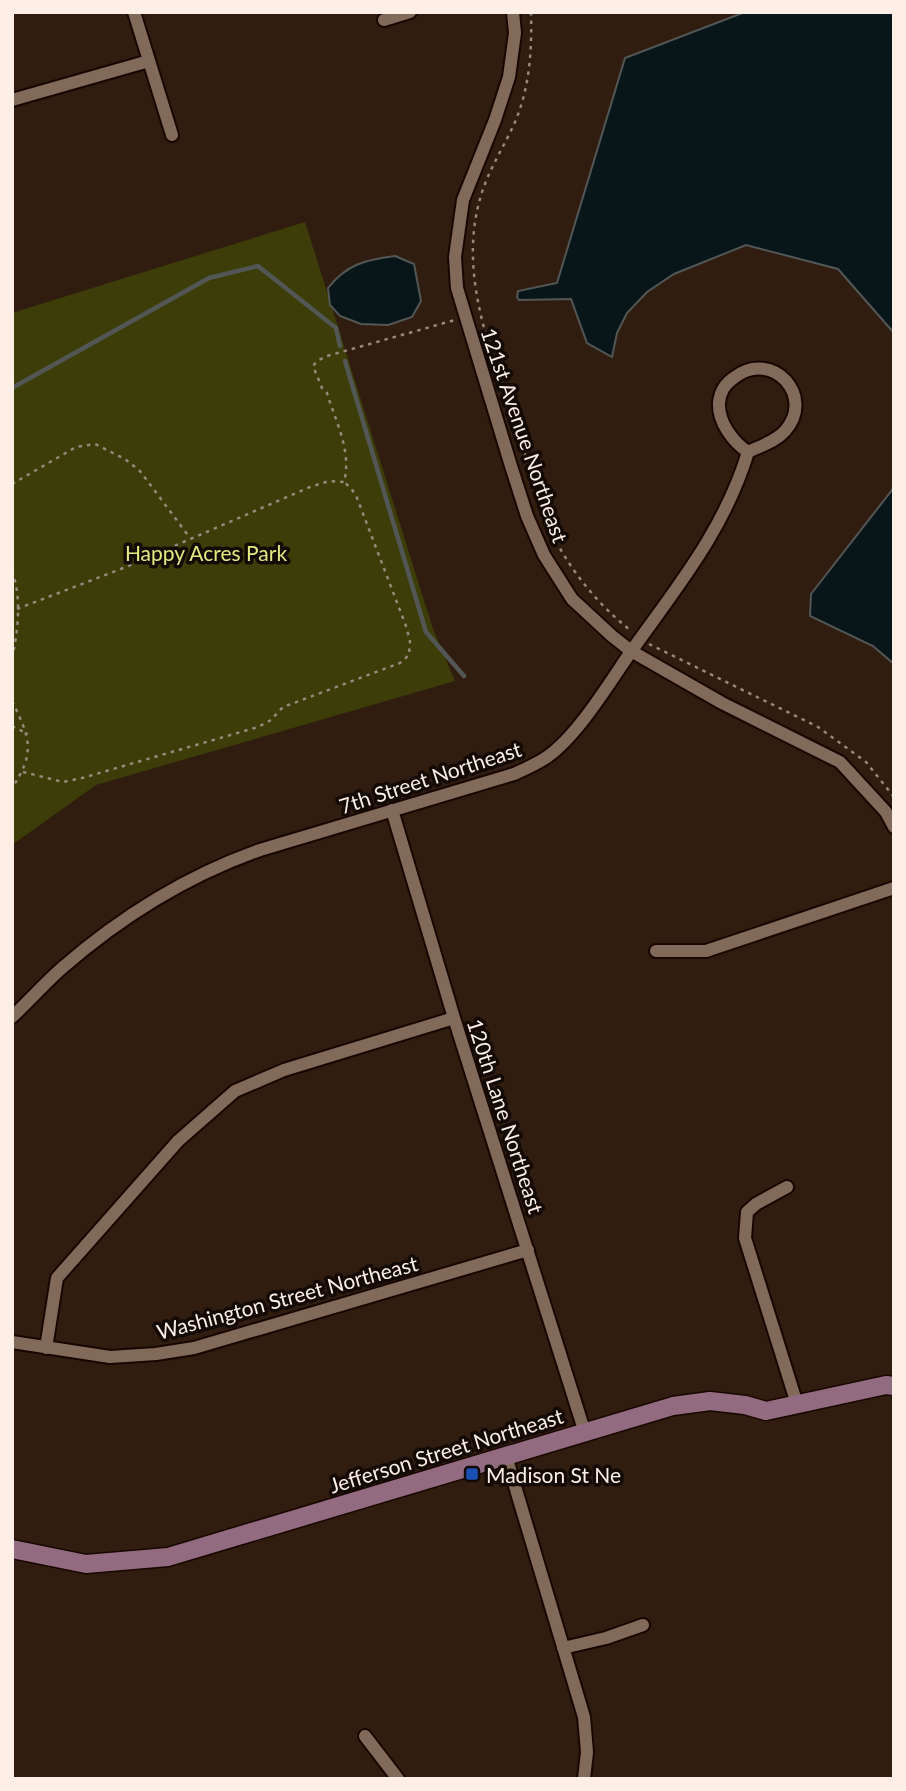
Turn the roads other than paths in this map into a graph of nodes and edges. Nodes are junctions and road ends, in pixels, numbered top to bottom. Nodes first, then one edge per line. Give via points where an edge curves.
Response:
1 (134, 12) edge
2 (410, 12) edge
3 (513, 12) edge
4 (384, 20) dead end
5 (149, 61) junction
6 (12, 100) edge
7 (172, 135) dead end
8 (748, 452) junction
9 (631, 651) junction
10 (392, 810) junction
11 (894, 827) edge
12 (894, 888) edge
13 (656, 951) dead end
14 (12, 1017) edge
15 (454, 1018) junction
16 (787, 1187) dead end
17 (528, 1250) junction
18 (12, 1342) edge
19 (46, 1348) junction
20 (894, 1385) edge
21 (797, 1404) junction
22 (585, 1433) junction
23 (506, 1456) junction
24 (12, 1549) edge
25 (643, 1625) dead end
26 (563, 1648) junction
27 (365, 1736) dead end
28 (398, 1779) edge
29 (584, 1779) edge

1 - 5 street
2 - 4 street
3 - 9 street, 121st Avenue Northeast via 509,76 463,200 457,288 527,516 544,555 572,599
5 - 6 street
5 - 7 street
8 - 8 street via 785,432 797,405 777,372 760,367 742,371 720,392 721,420
8 - 9 street, 7th Street Northeast via 721,520 691,570
9 - 10 street, 7th Street Northeast via 566,740 548,757 514,774
9 - 11 street, 121st Avenue Northeast via 840,762
10 - 14 street, 7th Street Northeast via 260,850 190,878 103,935
10 - 15 street, 120th Lane Northeast
12 - 13 street via 706,951
15 - 17 street, 120th Lane Northeast
15 - 19 street via 284,1070 235,1091 178,1141 57,1278
16 - 21 street via 747,1212 745,1238
17 - 19 street, Washington Street Northeast via 194,1348 110,1357
17 - 22 street, 120th Lane Northeast
18 - 19 street, Washington Street Northeast
20 - 21 street, Jefferson Street Northeast
21 - 22 street, Jefferson Street Northeast via 766,1411 710,1401 673,1406
22 - 23 street, Jefferson Street Northeast
23 - 24 street, Jefferson Street Northeast via 168,1558 86,1564
23 - 26 street
25 - 26 street
26 - 29 street via 584,1717
27 - 28 street

